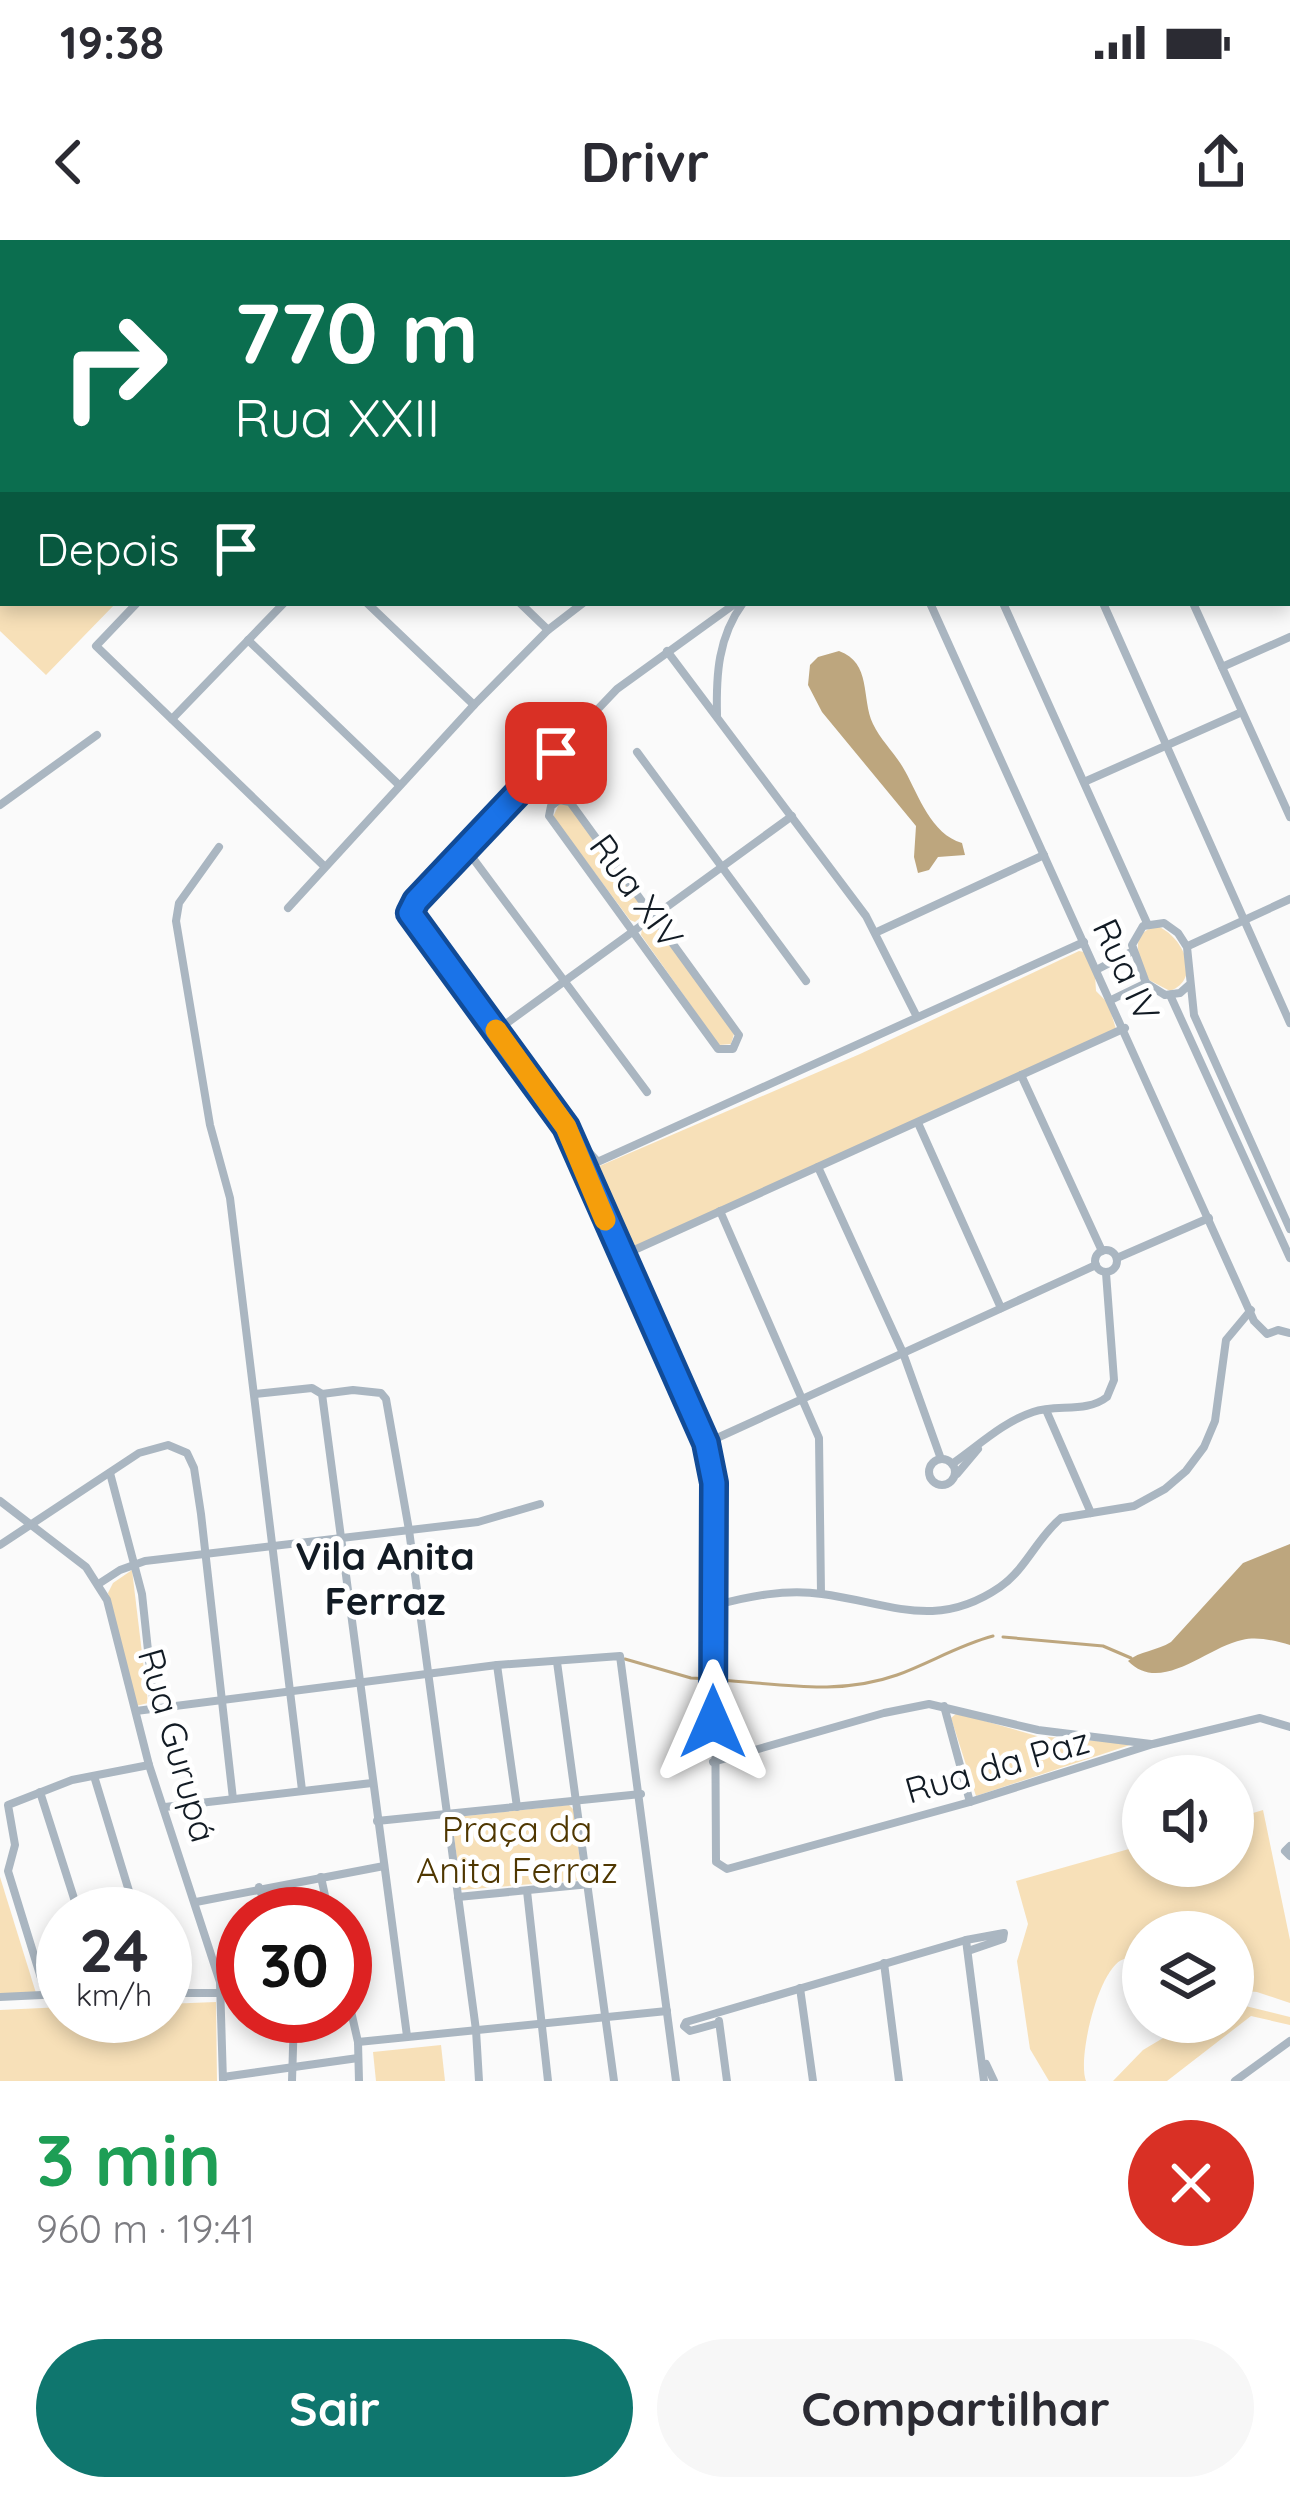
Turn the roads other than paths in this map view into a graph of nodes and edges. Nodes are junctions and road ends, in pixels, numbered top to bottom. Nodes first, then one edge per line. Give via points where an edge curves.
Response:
1 (134, 606) edge
2 (281, 606) edge
3 (370, 606) edge
4 (523, 606) edge
5 (579, 606) edge
6 (735, 606) edge
7 (739, 606) edge
8 (931, 606) edge
9 (1007, 606) edge
10 (1104, 606) edge
11 (1194, 606) edge
12 (548, 629) junction
13 (1290, 637) edge
14 (248, 640) junction
15 (667, 651) junction
16 (1222, 667) junction
17 (474, 705) junction
18 (1242, 712) junction
19 (716, 715) junction
20 (172, 719) junction
21 (97, 735) dead end
22 (1166, 746) junction
23 (637, 752) dead end
24 (1084, 782) junction
25 (398, 784) junction
26 (0, 806) edge
27 (792, 816) junction
28 (1290, 817) edge
29 (219, 848) dead end
30 (466, 849) junction
31 (1045, 855) junction
32 (722, 865) junction
33 (324, 866) junction
34 (1290, 899) edge
35 (288, 908) dead end
36 (652, 916) junction
37 (1243, 921) junction
38 (1148, 923) junction
39 (632, 930) junction
40 (877, 932) junction
41 (1084, 941) junction
42 (1187, 947) junction
43 (1133, 951) junction
44 (1098, 969) junction
45 (564, 981) junction
46 (806, 981) dead end
47 (1146, 983) junction
48 (1290, 984) edge
49 (1189, 986) junction
50 (1276, 992) junction
51 (1171, 995) junction
52 (1112, 1000) junction
53 (917, 1017) junction
54 (1290, 1024) edge
55 (1124, 1028) junction
56 (496, 1030) junction
57 (1021, 1076) junction
58 (647, 1092) dead end
59 (918, 1122) junction
60 (566, 1127) junction
61 (597, 1162) junction
62 (818, 1167) junction
63 (582, 1169) junction
64 (1290, 1188) edge
65 (1276, 1197) junction
66 (720, 1211) junction
67 (1209, 1218) junction
68 (1290, 1229) edge
69 (1102, 1251) junction
70 (621, 1256) junction
71 (1117, 1258) junction
72 (1290, 1258) edge
73 (1096, 1265) junction
74 (1106, 1273) junction
75 (1000, 1308) junction
76 (1251, 1310) junction
77 (1290, 1333) edge
78 (903, 1353) junction
79 (256, 1394) junction
80 (803, 1396) junction
81 (323, 1398) junction
82 (1046, 1409) junction
83 (926, 1421) junction
84 (706, 1443) junction
85 (982, 1443) junction
86 (940, 1459) junction
87 (952, 1463) junction
88 (930, 1467) junction
89 (110, 1472) junction
90 (953, 1478) junction
91 (0, 1501) edge
92 (539, 1504) dead end
93 (1091, 1513) junction
94 (33, 1524) junction
95 (409, 1530) junction
96 (341, 1536) junction
97 (0, 1545) edge
98 (272, 1545) junction
99 (204, 1553) junction
100 (136, 1563) junction
101 (100, 1583) junction
102 (821, 1593) junction
103 (713, 1606) junction
104 (556, 1662) junction
105 (497, 1665) junction
106 (429, 1676) junction
107 (361, 1683) junction
108 (291, 1691) junction
109 (222, 1699) junction
110 (944, 1706) junction
111 (154, 1708) junction
112 (136, 1711) junction
113 (1290, 1727) edge
114 (1153, 1744) junction
115 (713, 1762) junction
116 (149, 1765) junction
117 (94, 1776) junction
118 (372, 1783) junction
119 (302, 1790) junction
120 (40, 1792) junction
121 (640, 1794) junction
122 (233, 1799) junction
123 (576, 1801) junction
124 (970, 1802) junction
125 (165, 1808) junction
126 (518, 1808) junction
127 (448, 1815) junction
128 (377, 1821) junction
129 (0, 1862) edge
130 (384, 1866) junction
131 (8, 1871) junction
132 (321, 1876) junction
133 (590, 1884) junction
134 (70, 1887) edge
135 (128, 1887) edge
136 (259, 1887) edge
137 (323, 1887) edge
138 (527, 1891) junction
139 (216, 1897) edge
140 (458, 1897) junction
141 (196, 1902) junction
142 (966, 1940) junction
143 (968, 1951) junction
144 (36, 1962) edge
145 (884, 1964) junction
146 (216, 1975) edge
147 (800, 1988) junction
148 (36, 1995) edge
149 (0, 1997) edge
150 (667, 2011) junction
151 (608, 2018) junction
152 (544, 2026) junction
153 (476, 2030) junction
154 (407, 2036) junction
155 (372, 2040) edge
156 (1290, 2041) edge
157 (222, 2043) edge
158 (293, 2043) edge
159 (358, 2043) edge
160 (981, 2051) junction
161 (358, 2058) junction
162 (292, 2068) junction
163 (223, 2079) edge
164 (292, 2081) edge
165 (359, 2081) edge
166 (479, 2081) edge
167 (548, 2081) edge
168 (614, 2081) edge
169 (676, 2081) edge
170 (727, 2081) edge
171 (813, 2081) edge
172 (899, 2081) edge
173 (985, 2081) edge
174 (994, 2081) edge
175 (1235, 2081) edge

1 - 20 street via 96,646
2 - 14 street
3 - 17 street
4 - 12 street
5 - 12 street
6 - 15 street
7 - 19 street via 719,658
8 - 31 street, Rua IV
9 - 24 street
10 - 22 street
11 - 16 street
12 - 17 street
13 - 16 street
14 - 20 street
14 - 25 street
15 - 19 street
15 - 30 street via 617,689
16 - 18 street
17 - 25 street
18 - 22 street
18 - 28 street
19 - 27 street
20 - 33 street
21 - 26 street
22 - 24 street
22 - 37 street
23 - 32 street
24 - 38 street
25 - 33 street
27 - 32 street
27 - 40 street
29 - 79 street via 179,903 176,921 230,1198
30 - 45 street
30 - 56 street via 411,917
31 - 40 street
31 - 41 street, Rua IV
32 - 36 street
32 - 46 street
33 - 35 street
34 - 37 street
36 - 39 street
36 - 39 street, Rua XIV via 570,802 554,802 549,816
36 - 39 street, Rua XIV via 739,1035 733,1049 718,1049
37 - 42 street
37 - 50 street
38 - 42 street via 1174,929
38 - 43 street
39 - 45 street
40 - 53 street
41 - 44 street, Rua IV
41 - 53 street
42 - 49 street
43 - 44 street
43 - 47 street
44 - 52 street, Rua IV
45 - 56 street
45 - 58 street
47 - 51 street
47 - 52 street
48 - 50 street
49 - 51 street
49 - 65 street via 1194,1015
50 - 54 street
51 - 72 street
52 - 55 street, Rua IV
53 - 61 street
55 - 57 street
55 - 67 street, Rua IV
56 - 60 street
57 - 59 street
57 - 69 street
59 - 62 street
59 - 75 street
60 - 61 street
60 - 63 street
61 - 63 street
62 - 66 street
62 - 78 street
63 - 70 street
64 - 65 street
65 - 68 street
66 - 70 street
66 - 80 street
67 - 71 street
67 - 76 street, Rua IV
69 - 71 street
69 - 73 street
70 - 84 street
71 - 74 street
73 - 74 street
73 - 75 street
74 - 82 street via 1110,1393 1094,1405
75 - 78 street
76 - 77 street via 1266,1334
76 - 93 street via 1226,1340 1215,1421 1193,1462 1145,1501
78 - 80 street
78 - 83 street
79 - 81 street via 312,1388
79 - 98 street
80 - 84 street
80 - 102 street via 820,1447
81 - 95 street via 369,1390 386,1399
81 - 96 street
82 - 85 street
82 - 93 street
83 - 86 street
83 - 88 street
84 - 103 street via 714,1483
85 - 87 street
85 - 90 street
86 - 87 street
86 - 88 street
87 - 90 street
88 - 90 street via 936,1484
89 - 94 street
89 - 99 street via 149,1449 182,1449 194,1468
89 - 100 street
91 - 94 street, Rua Gurupá
92 - 95 street
93 - 102 street via 1057,1521 1003,1585 961,1607 913,1612
94 - 97 street
94 - 101 street, Rua Gurupá
95 - 96 street
95 - 106 street
96 - 98 street
96 - 107 street
98 - 99 street
98 - 108 street
99 - 100 street
99 - 109 street
100 - 101 street
100 - 111 street
101 - 112 street, Rua Gurupá
102 - 103 street
103 - 115 street
104 - 105 street
104 - 121 street via 620,1656
104 - 123 street
105 - 106 street
105 - 126 street
106 - 107 street
106 - 127 street
107 - 108 street
107 - 118 street
108 - 109 street
108 - 119 street
109 - 111 street
109 - 122 street
110 - 114 street via 1038,1730
110 - 115 street via 912,1706
110 - 124 street
111 - 112 street
112 - 116 street, Rua Gurupá
113 - 114 street, Rua da Paz via 1260,1718
114 - 124 street, Rua da Paz
115 - 124 street, Rua da Paz via 715,1853 727,1869
116 - 117 street
116 - 125 street, Rua Gurupá
117 - 120 street
117 - 135 street
118 - 119 street
118 - 128 street
119 - 122 street
120 - 131 street via 9,1803 15,1845
120 - 134 street
121 - 123 street
121 - 150 street
122 - 125 street
123 - 126 street
123 - 133 street
125 - 141 street, Rua Gurupá
126 - 127 street
127 - 128 street
127 - 140 street
128 - 130 street
129 - 131 street
130 - 132 street
130 - 154 street
131 - 144 street
132 - 136 street
132 - 137 street
133 - 138 street
133 - 151 street
138 - 140 street
138 - 152 street
139 - 141 street
140 - 153 street
141 - 146 street, Rua Gurupá
142 - 143 street
142 - 143 street via 1005,1935
142 - 145 street
143 - 160 street
145 - 147 street
145 - 172 street
147 - 170 street via 719,2018
147 - 171 street
148 - 149 street
150 - 151 street
150 - 169 street
151 - 152 street
151 - 168 street
152 - 153 street
152 - 167 street
153 - 154 street
153 - 166 street
154 - 155 street
156 - 175 street
157 - 163 street, Rua Gurupá
158 - 162 street
159 - 161 street
160 - 173 street
160 - 174 street
161 - 162 street
161 - 165 street
162 - 163 street
162 - 164 street

